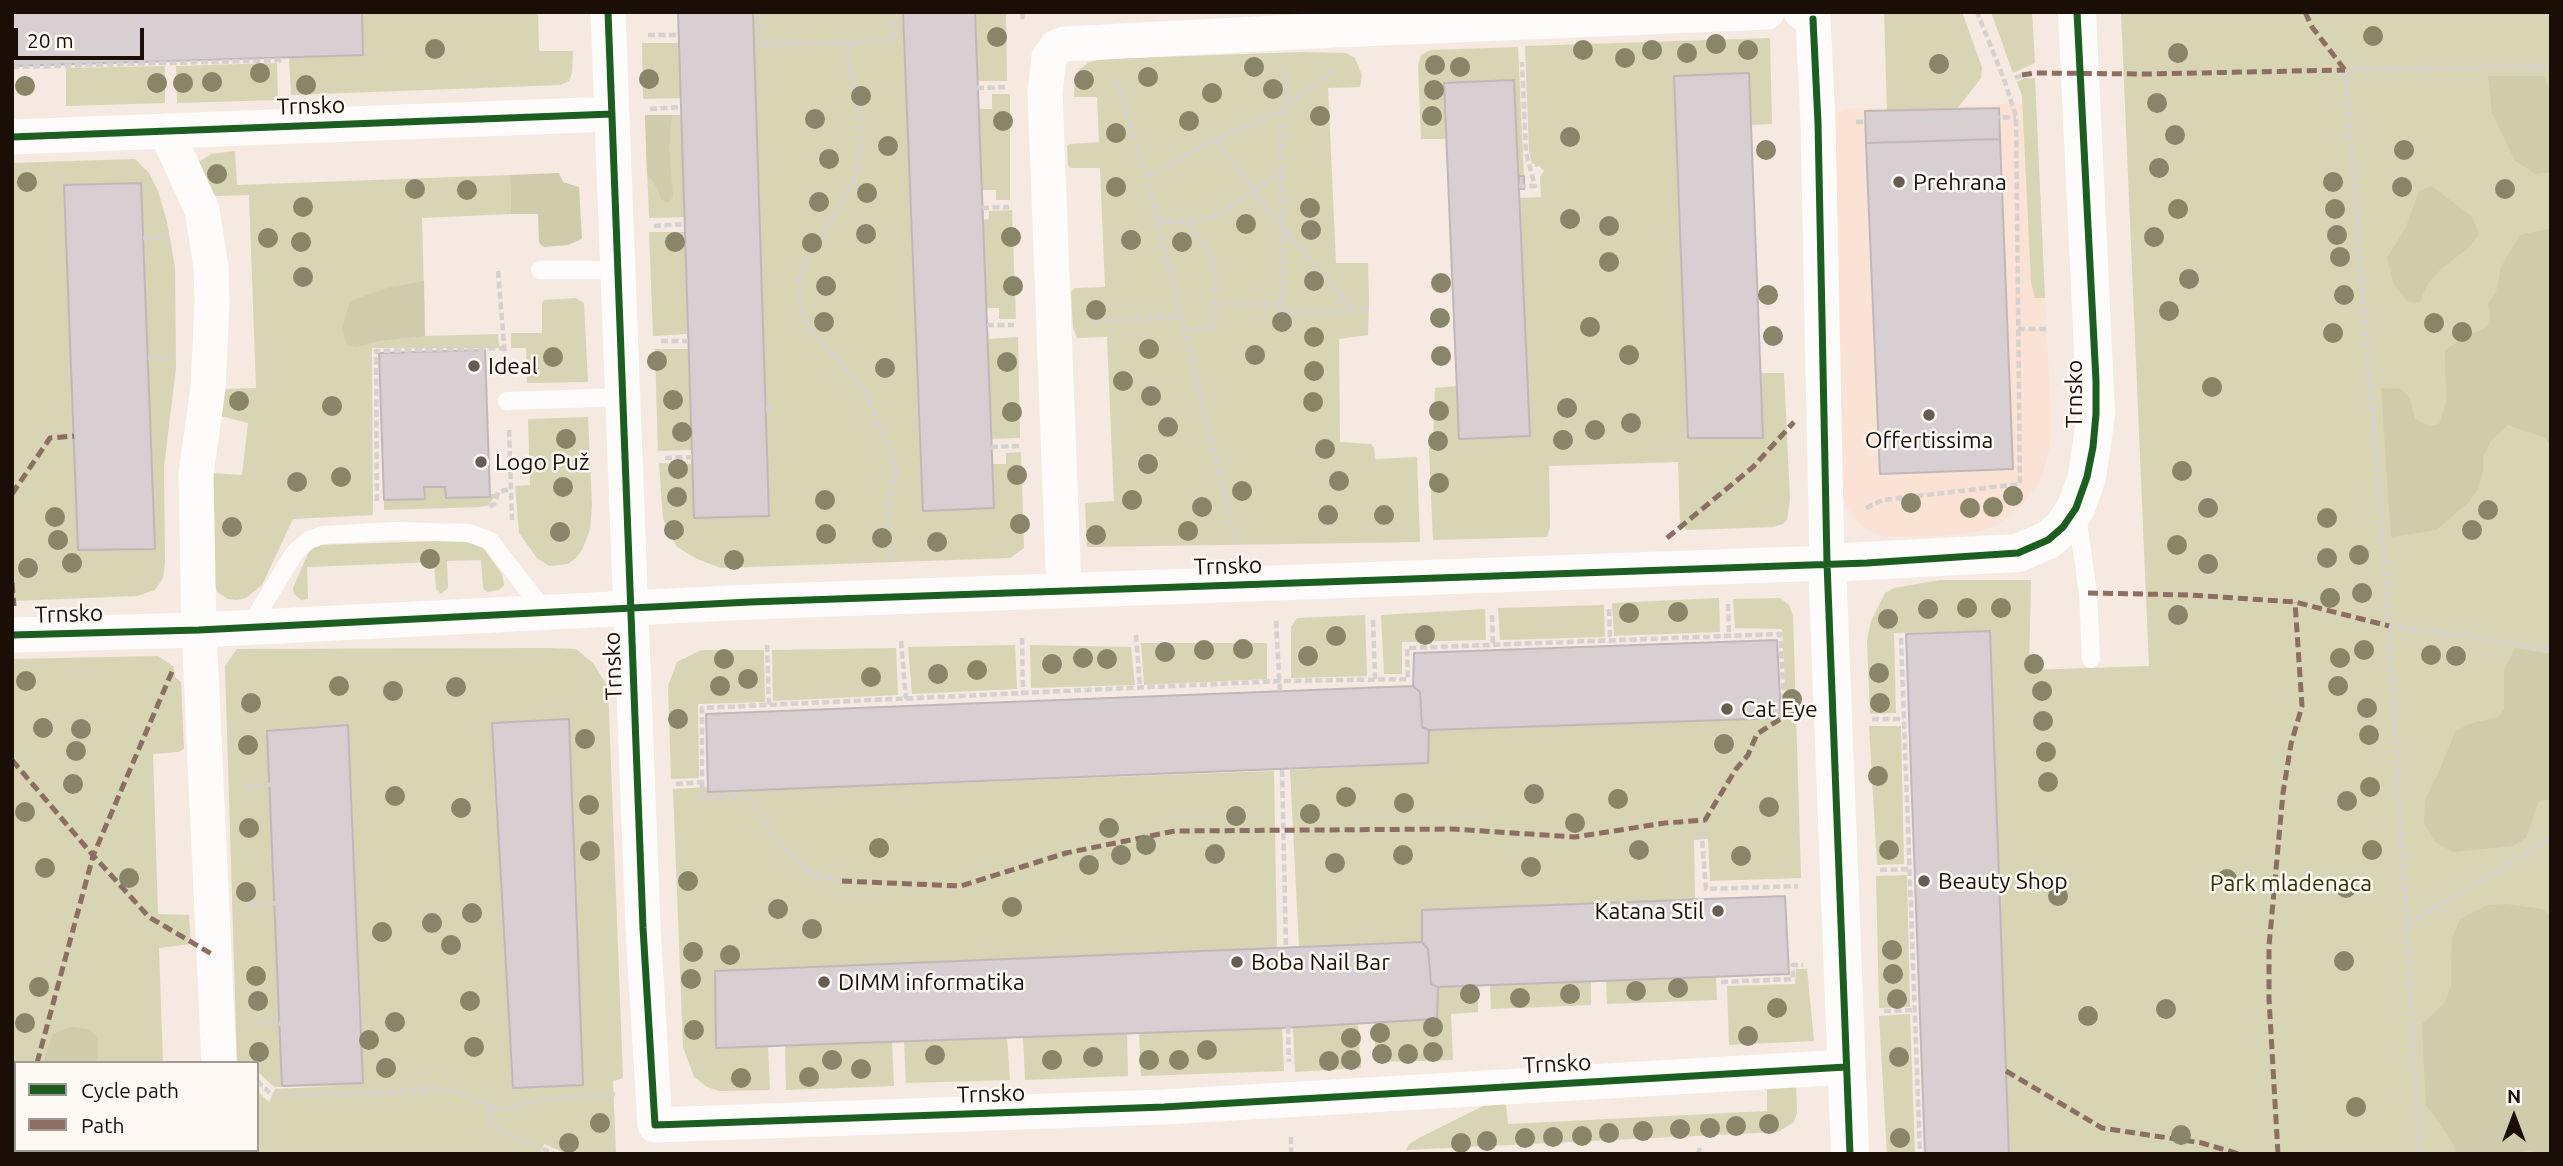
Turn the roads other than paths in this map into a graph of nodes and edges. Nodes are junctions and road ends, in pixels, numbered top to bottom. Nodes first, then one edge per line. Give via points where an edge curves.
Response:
1 (608, 12) edge
2 (1767, 12) edge
3 (2077, 12) edge
4 (1807, 16) edge
5 (625, 112) junction
6 (166, 131) junction
7 (12, 137) edge
8 (540, 270) dead end
9 (618, 270) junction
10 (622, 397) junction
11 (507, 401) dead end
12 (2076, 508) junction
13 (1827, 563) junction
14 (1064, 590) junction
15 (630, 608) junction
16 (546, 613) junction
17 (250, 626) junction
18 (199, 630) junction
19 (12, 635) edge
20 (2091, 659) dead end
21 (219, 1061) edge
22 (1846, 1067) junction
23 (1850, 1154) edge

1 - 5 street, Trnsko
2 - 14 street via 1411,26 1057,47 1049,57 1045,93
3 - 12 street, Trnsko via 2096,414 2087,477
4 - 13 street via 1818,123
5 - 6 street, Trnsko
5 - 9 street, Trnsko
6 - 7 street, Trnsko
6 - 18 street via 202,210 211,267 208,377 196,461
8 - 9 lane
9 - 10 street, Trnsko
10 - 11 lane
10 - 15 street, Trnsko
12 - 13 street, Trnsko via 2048,540 2018,552
12 - 20 lane, Trnsko via 2088,593
13 - 14 street, Trnsko
13 - 22 street
14 - 15 street, Trnsko
15 - 16 street, Trnsko
15 - 22 street, Trnsko via 655,1125 1164,1107
16 - 17 street, Trnsko
16 - 17 lane via 490,541 469,533 397,531 323,535 309,540 295,552
17 - 18 street, Trnsko
18 - 19 street, Trnsko
18 - 21 street
22 - 23 street

